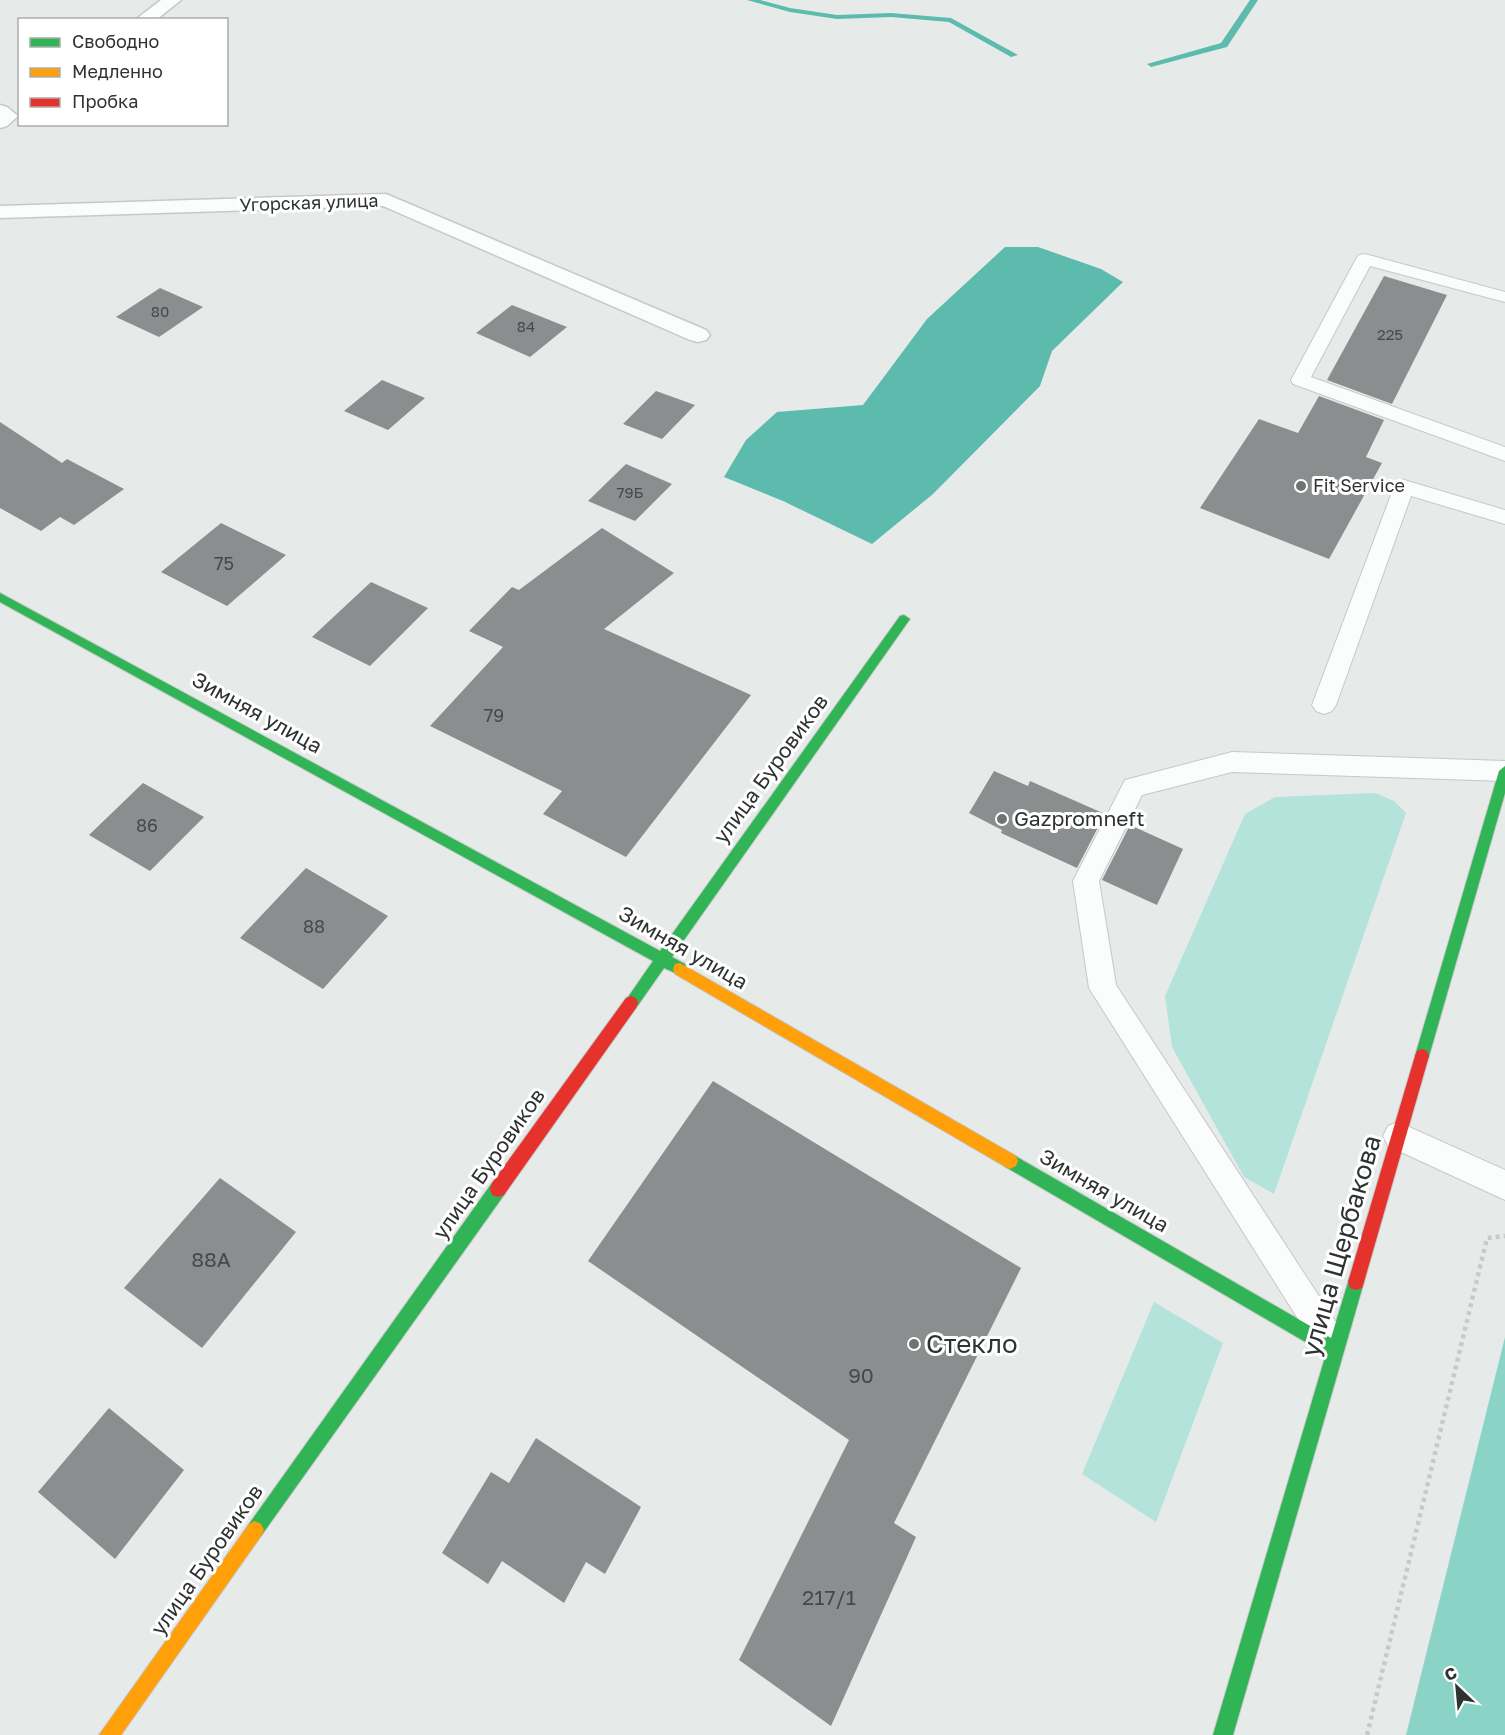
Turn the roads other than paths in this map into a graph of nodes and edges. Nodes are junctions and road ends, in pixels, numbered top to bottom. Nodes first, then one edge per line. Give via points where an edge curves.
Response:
1 (172, 0) edge
2 (147, 18) edge
3 (0, 212) edge
4 (1505, 297) edge
5 (698, 335) dead end
6 (1505, 454) edge
7 (1505, 517) edge
8 (0, 597) edge
9 (904, 619) dead end
10 (1324, 705) dead end
11 (1505, 771) edge
12 (661, 958) junction
13 (1398, 1136) junction
14 (1505, 1185) edge
15 (1336, 1350) junction
16 (109, 1735) edge
17 (1223, 1735) edge

1 - 2 street
3 - 5 street, Угорская улица via 386,200
4 - 6 lane via 1365,259 1300,380
7 - 10 lane via 1404,487
8 - 12 street, Зимняя улица
9 - 12 street, улица Буровиков
11 - 13 street, улица Щербакова
11 - 15 lane via 1232,762 1134,787 1086,881 1103,988
12 - 15 street, Зимняя улица
12 - 16 street, улица Буровиков
13 - 14 lane
13 - 15 street, улица Щербакова
15 - 17 street, улица Щербакова

